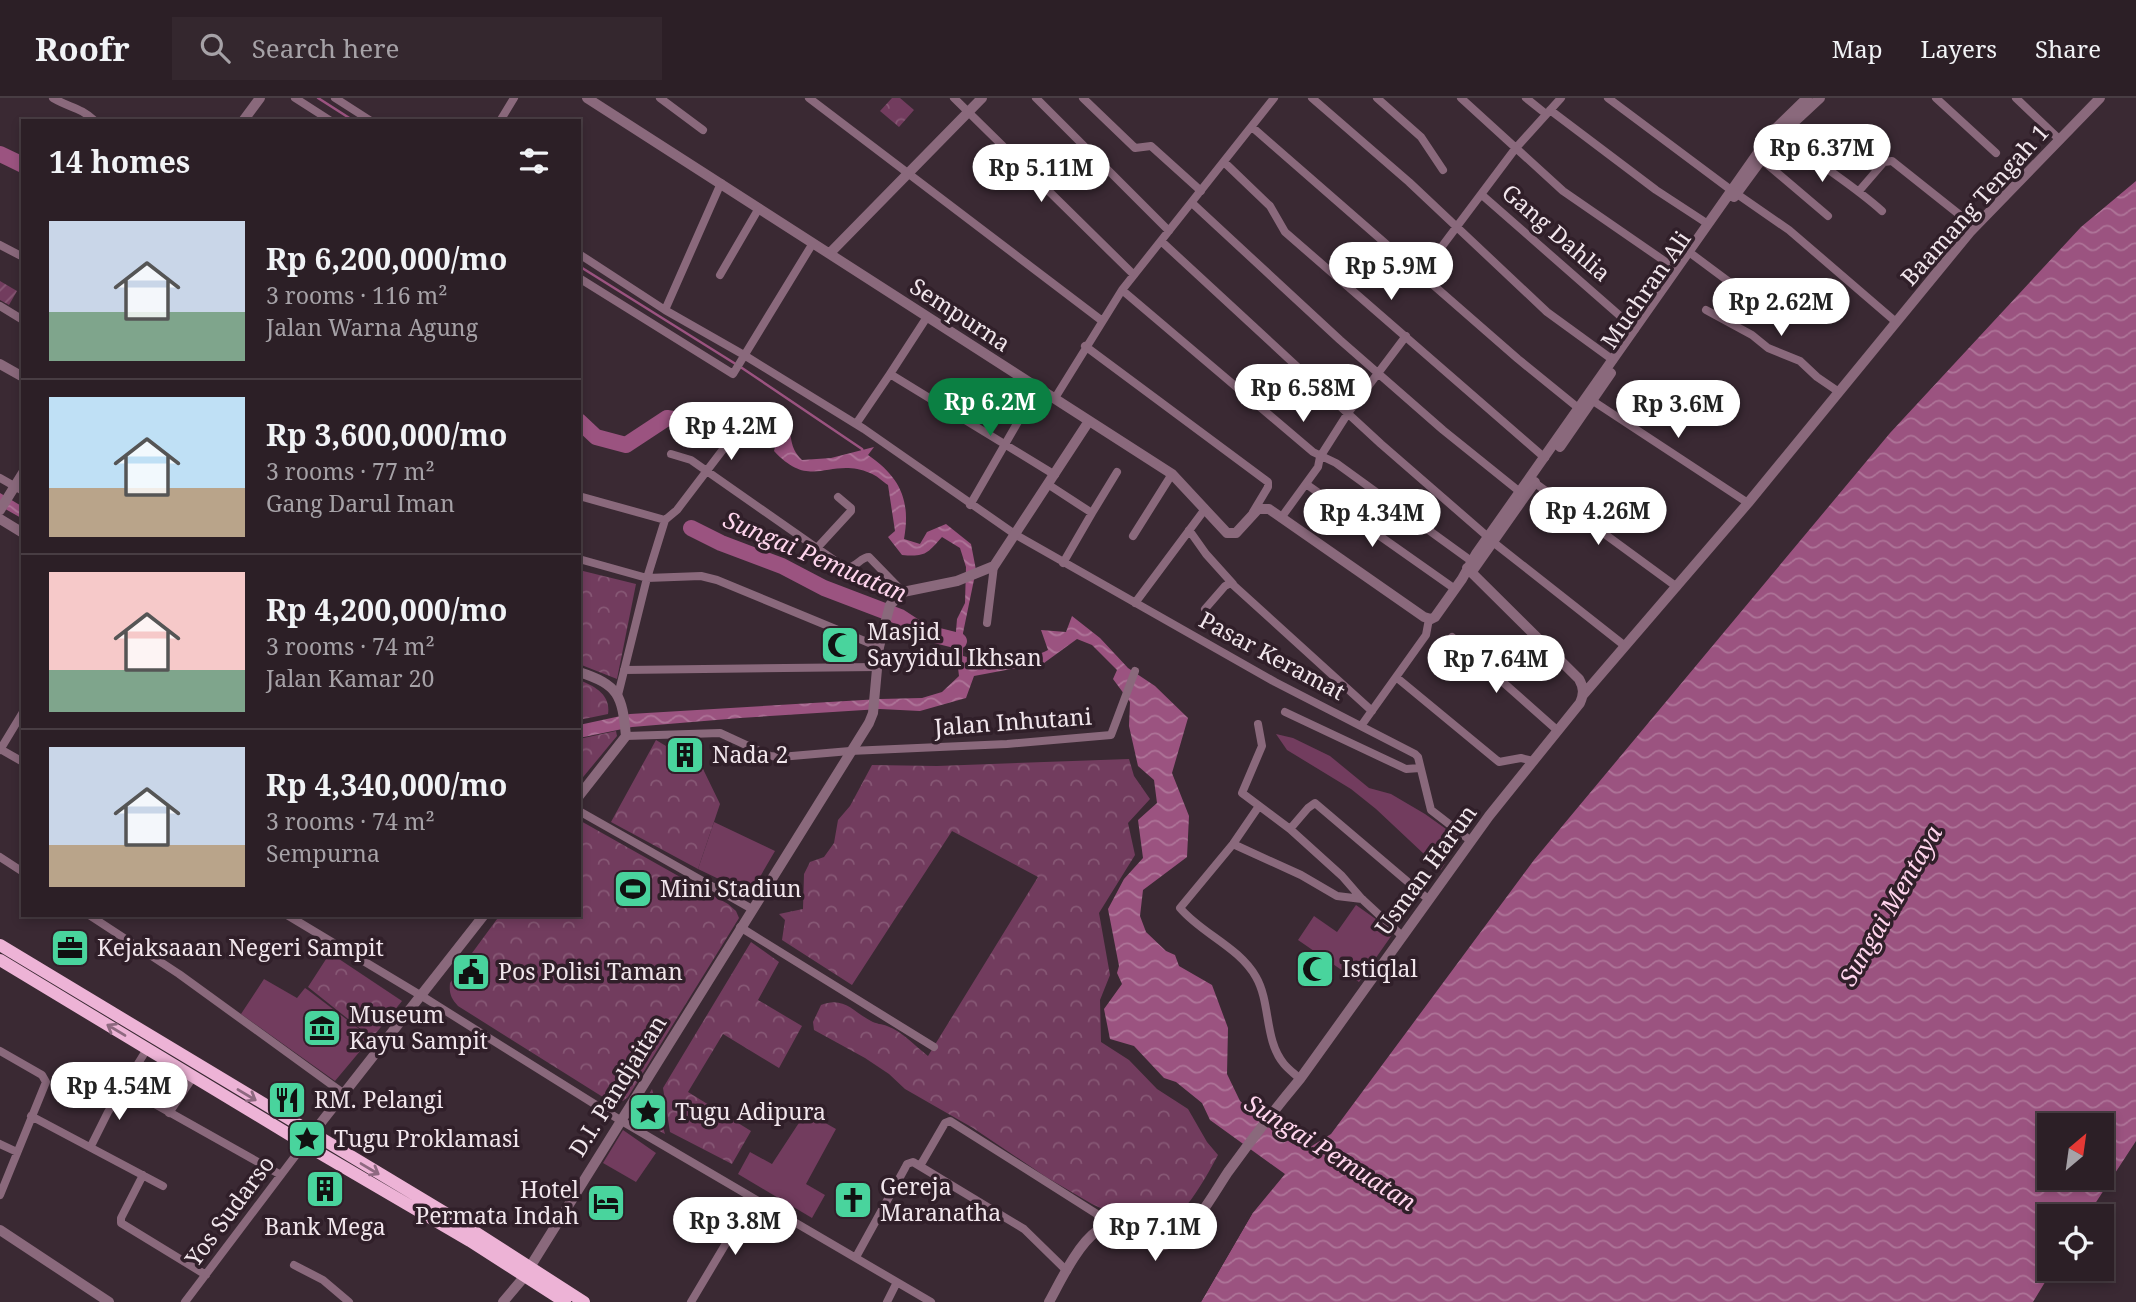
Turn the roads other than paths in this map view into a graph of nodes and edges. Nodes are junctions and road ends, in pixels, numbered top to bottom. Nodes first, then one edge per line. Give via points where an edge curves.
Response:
1 (53, 98) edge
2 (260, 98) edge
3 (295, 98) edge
4 (335, 98) edge
5 (514, 98) edge
6 (587, 98) edge
7 (660, 98) edge
8 (809, 98) edge
9 (954, 98) edge
10 (982, 98) edge
11 (1036, 98) edge
12 (1083, 98) edge
13 (1274, 98) edge
14 (1312, 98) edge
15 (1377, 98) edge
16 (1526, 98) edge
17 (1561, 98) edge
18 (1807, 98) edge
19 (1820, 98) edge
20 (1936, 98) edge
21 (2016, 98) edge
22 (2100, 98) edge
23 (1465, 99) edge
24 (1613, 100) edge
25 (967, 112) junction
26 (1548, 112) junction
27 (93, 119) edge
28 (244, 119) edge
29 (328, 119) edge
30 (368, 119) edge
31 (501, 119) edge
32 (1252, 127) junction
33 (703, 130) dead end
34 (1782, 133) junction
35 (2060, 140) junction
36 (1515, 149) junction
37 (1996, 153) dead end
38 (1762, 160) junction
39 (1224, 162) junction
40 (1443, 170) dead end
41 (908, 173) junction
42 (721, 183) junction
43 (1201, 191) junction
44 (1860, 191) junction
45 (1734, 192) junction
46 (1482, 195) junction
47 (1192, 203) junction
48 (759, 208) junction
49 (1882, 211) dead end
50 (1828, 216) dead end
51 (1708, 224) junction
52 (1975, 227) junction
53 (1458, 228) junction
54 (1169, 231) junction
55 (1161, 241) junction
56 (813, 243) junction
57 (0, 245) edge
58 (830, 253) junction
59 (581, 255) edge
60 (1693, 255) junction
61 (21, 256) edge
62 (1676, 269) junction
63 (1422, 273) junction
64 (720, 275) dead end
65 (1134, 275) junction
66 (581, 279) edge
67 (1122, 290) junction
68 (0, 306) edge
69 (665, 310) junction
70 (1706, 310) dead end
71 (927, 317) junction
72 (21, 319) edge
73 (1101, 320) junction
74 (1783, 322) dead end
75 (1896, 323) junction
76 (1635, 329) junction
77 (1406, 336) junction
78 (1085, 346) junction
79 (743, 357) junction
80 (1613, 360) junction
81 (0, 364) edge
82 (1378, 371) junction
83 (890, 374) junction
84 (21, 376) edge
85 (1038, 387) junction
86 (1839, 392) junction
87 (1055, 398) junction
88 (1592, 401) junction
89 (1581, 410) junction
90 (1348, 413) junction
91 (1088, 421) junction
92 (856, 424) junction
93 (734, 435) dead end
94 (1004, 443) junction
95 (671, 454) dead end
96 (1320, 457) junction
97 (1545, 457) junction
98 (706, 471) junction
99 (1117, 472) dead end
100 (1171, 474) junction
101 (1055, 475) junction
102 (0, 478) edge
103 (1535, 483) junction
104 (1306, 484) junction
105 (1049, 485) junction
106 (17, 489) edge
107 (1520, 492) junction
108 (581, 497) edge
109 (838, 498) dead end
110 (1748, 503) junction
111 (970, 505) junction
112 (1205, 509) junction
113 (0, 510) edge
114 (1092, 513) junction
115 (1253, 513) junction
116 (1280, 518) junction
117 (0, 519) edge
118 (665, 521) junction
119 (1189, 530) junction
120 (21, 532) edge
121 (1016, 535) junction
122 (1133, 536) dead end
123 (1491, 540) junction
124 (817, 548) junction
125 (581, 560) edge
126 (1063, 563) junction
127 (994, 566) junction
128 (1471, 566) junction
129 (647, 578) junction
130 (1235, 586) junction
131 (1677, 587) junction
132 (1455, 589) junction
133 (903, 592) junction
134 (1135, 603) junction
135 (1205, 609) dead end
136 (1432, 618) junction
137 (986, 623) dead end
138 (1452, 637) dead end
139 (1625, 646) junction
140 (879, 647) junction
141 (877, 667) junction
142 (624, 670) junction
143 (1135, 671) dead end
144 (581, 673) edge
145 (1396, 677) junction
146 (618, 695) junction
147 (1583, 695) junction
148 (1372, 711) junction
149 (1285, 712) dead end
150 (21, 715) edge
151 (1258, 724) dead end
152 (1362, 726) junction
153 (1558, 731) junction
154 (626, 733) junction
155 (0, 749) edge
156 (850, 751) junction
157 (21, 761) edge
158 (1533, 761) junction
159 (1420, 768) junction
160 (581, 793) edge
161 (1259, 806) junction
162 (581, 812) edge
163 (1290, 829) junction
164 (1471, 841) junction
165 (1233, 844) junction
166 (0, 857) edge
167 (21, 871) edge
168 (1362, 900) junction
169 (1428, 900) junction
170 (752, 909) junction
171 (92, 917) edge
172 (290, 917) edge
173 (482, 917) edge
174 (740, 927) junction
175 (1402, 936) junction
176 (0, 945) edge
177 (0, 960) edge
178 (422, 996) junction
179 (934, 1047) dead end
180 (147, 1049) junction
181 (0, 1051) edge
182 (96, 1070) dead end
183 (193, 1077) junction
184 (1300, 1079) junction
185 (123, 1086) junction
186 (343, 1093) junction
187 (169, 1113) junction
188 (31, 1116) junction
189 (620, 1120) junction
190 (309, 1139) junction
191 (0, 1144) edge
192 (91, 1146) junction
193 (17, 1152) junction
194 (920, 1166) junction
195 (143, 1175) junction
196 (281, 1175) junction
197 (163, 1186) dead end
198 (0, 1195) edge
199 (753, 1198) junction
200 (1110, 1227) junction
201 (0, 1230) edge
202 (856, 1257) junction
203 (293, 1265) dead end
204 (527, 1271) junction
205 (1067, 1271) junction
206 (206, 1275) junction
207 (897, 1282) junction
208 (109, 1302) edge
209 (185, 1302) edge
210 (349, 1302) edge
211 (503, 1302) edge
212 (565, 1302) edge
213 (584, 1302) edge
214 (691, 1302) edge
215 (887, 1302) edge
216 (931, 1302) edge
217 (1049, 1302) edge

1 - 27 street
2 - 28 street
3 - 29 street
4 - 30 street
5 - 31 street
6 - 42 street, Sempurna
7 - 33 street
8 - 41 street
9 - 25 street
10 - 25 street
11 - 54 street
12 - 43 street via 1135,148 1151,146
13 - 32 street
14 - 53 street
15 - 40 street via 1421,137
16 - 26 street
17 - 26 street
18 - 45 street, Muchran Ali via 1774,130
19 - 34 street, Muchran Ali
20 - 37 street
21 - 35 street
22 - 35 street, Baamang Tengah 1
23 - 36 street
24 - 45 street
25 - 41 street
25 - 65 street
26 - 36 street
26 - 51 street
32 - 39 street
32 - 63 street
34 - 38 street, Muchran Ali
34 - 44 street
35 - 52 street, Baamang Tengah 1
36 - 46 street
36 - 62 street via 1574,200
38 - 45 street, Muchran Ali
38 - 50 street
39 - 43 street
39 - 77 street via 1270,206 1285,232
41 - 58 street
41 - 73 street
42 - 48 street, Sempurna
42 - 69 street
43 - 47 street
44 - 49 street
44 - 52 street via 1884,162 1892,161
45 - 51 street, Muchran Ali
45 - 60 street, Muchran Ali
45 - 75 street via 1788,230
46 - 53 street
46 - 76 street, Gang Dahlia
47 - 54 street
47 - 82 street
48 - 56 street, Sempurna
48 - 64 street
51 - 62 street, Muchran Ali
52 - 75 street, Baamang Tengah 1
53 - 63 street
53 - 80 street via 1547,312
54 - 55 street
55 - 65 street
55 - 90 street
56 - 58 street, Sempurna
56 - 79 street
57 - 61 street
58 - 71 street, Sempurna
59 - 69 street, Pasar Keramat
60 - 74 street
60 - 88 street, Muchran Ali
62 - 76 street, Muchran Ali
63 - 89 street
65 - 67 street
66 - 79 street via 732,374
67 - 73 street
67 - 96 street
68 - 72 street
69 - 79 street, Pasar Keramat
70 - 86 street via 1768,348 1800,361
71 - 83 street
71 - 85 street, Sempurna
73 - 78 street
75 - 86 street, Baamang Tengah 1
76 - 80 street, Muchran Ali
77 - 82 street
77 - 97 street
78 - 87 street
78 - 115 street via 1268,482
79 - 92 street, Pasar Keramat
80 - 89 street, Muchran Ali
81 - 84 street
82 - 90 street
82 - 107 street
83 - 92 street
83 - 94 street
85 - 87 street, Sempurna
85 - 94 street
86 - 110 street, Baamang Tengah 1
87 - 91 street, Sempurna
88 - 89 street, Muchran Ali
88 - 110 street
89 - 97 street, Muchran Ali
89 - 103 street, Muchran Ali
90 - 96 street
90 - 123 street
91 - 100 street, Sempurna
91 - 101 street
92 - 111 street, Pasar Keramat
93 - 98 street
94 - 101 street
94 - 111 street
95 - 98 street
96 - 104 street
96 - 128 street via 1336,463
97 - 107 street, Muchran Ali
98 - 118 street
98 - 124 street
99 - 114 street
100 - 112 street, Sempurna
100 - 122 street
101 - 105 street
102 - 106 street
103 - 123 street, Muchran Ali
103 - 131 street
104 - 116 street
104 - 132 street
105 - 114 street
105 - 121 street
106 - 113 street
107 - 123 street, Muchran Ali
108 - 118 street
109 - 124 street via 851,511
110 - 131 street, Baamang Tengah 1
111 - 121 street, Pasar Keramat
112 - 115 street, Sempurna via 1232,534
112 - 119 street
114 - 126 street
115 - 116 street via 1266,508
116 - 136 street
117 - 120 street
118 - 129 street
119 - 130 street
119 - 134 street
121 - 126 street, Pasar Keramat
121 - 127 street
123 - 128 street, Muchran Ali
123 - 139 street
124 - 133 street via 846,568 869,558
125 - 129 street
126 - 134 street, Pasar Keramat
127 - 133 street via 957,581
127 - 137 street
128 - 132 street, Muchran Ali
128 - 147 street via 1570,669 1583,685
129 - 140 street via 701,576 717,580
129 - 142 street
130 - 135 street via 1228,583
130 - 148 street
131 - 139 street, Baamang Tengah 1
132 - 136 street, Muchran Ali
133 - 140 street via 890,605
134 - 152 street, Pasar Keramat
136 - 145 street via 1426,635
138 - 153 street
139 - 147 street, Baamang Tengah 1
140 - 141 street
141 - 142 street
141 - 156 street, D.I. Pandjaitan via 873,713
142 - 146 street
143 - 156 street, Jalan Inhutani via 1111,735
144 - 146 street via 603,681
145 - 148 street
145 - 158 street via 1499,762
146 - 154 street
147 - 153 street, Usman Harun
148 - 152 street
149 - 159 street via 1406,769
150 - 155 street
151 - 161 street via 1262,746 1241,791
152 - 159 street, Pasar Keramat via 1415,754
153 - 158 street, Usman Harun
154 - 156 street, Jalan Inhutani via 726,733 780,757
154 - 160 street
155 - 157 street
156 - 170 street, D.I. Pandjaitan
158 - 164 street, Usman Harun
159 - 164 street, Pasar Keramat via 1433,814
161 - 163 street
161 - 165 street
162 - 170 street
163 - 168 street
163 - 169 street via 1315,803
164 - 169 street, Usman Harun
165 - 168 street via 1338,895
165 - 184 street via 1180,908 1248,965 1260,986 1279,1056
166 - 167 street
168 - 175 street
169 - 175 street, Usman Harun
170 - 174 street, D.I. Pandjaitan
171 - 186 street
172 - 178 street
173 - 178 street, Yos Sudarso
174 - 179 street
174 - 189 street, D.I. Pandjaitan
175 - 184 street, Usman Harun
176 -> 190 highway via 278,1113
180 -> 177 highway
178 - 186 street, Yos Sudarso
178 - 189 street
180 - 183 highway
180 - 185 street
181 - 188 street via 46,1079
182 - 185 street
183 - 187 street
183 - 190 highway via 280,1128
184 - 200 street, Usman Harun via 1179,1238 1157,1247
185 - 187 street
185 - 192 street
186 - 190 street, Yos Sudarso
187 - 196 street
188 - 192 street
188 - 193 street
189 - 199 street
189 - 204 street, D.I. Pandjaitan
190 - 196 street, Yos Sudarso
190 -> 204 highway
190 - 204 highway via 344,1167
191 - 193 street
192 - 195 street
193 - 198 street
194 - 200 street via 950,1121 1100,1216
194 - 202 street via 910,1163 905,1168
194 - 205 street via 1024,1229
195 - 197 street
195 - 206 street via 121,1223
196 - 206 street, Yos Sudarso
199 - 202 street
199 - 214 street
200 - 205 street via 1085,1242
201 - 208 street
202 - 207 street
203 - 210 street via 323,1280
204 - 211 street, D.I. Pandjaitan
204 - 212 highway
204 - 213 highway
205 - 217 street
206 - 209 street, Yos Sudarso
207 - 215 street
207 - 216 street

